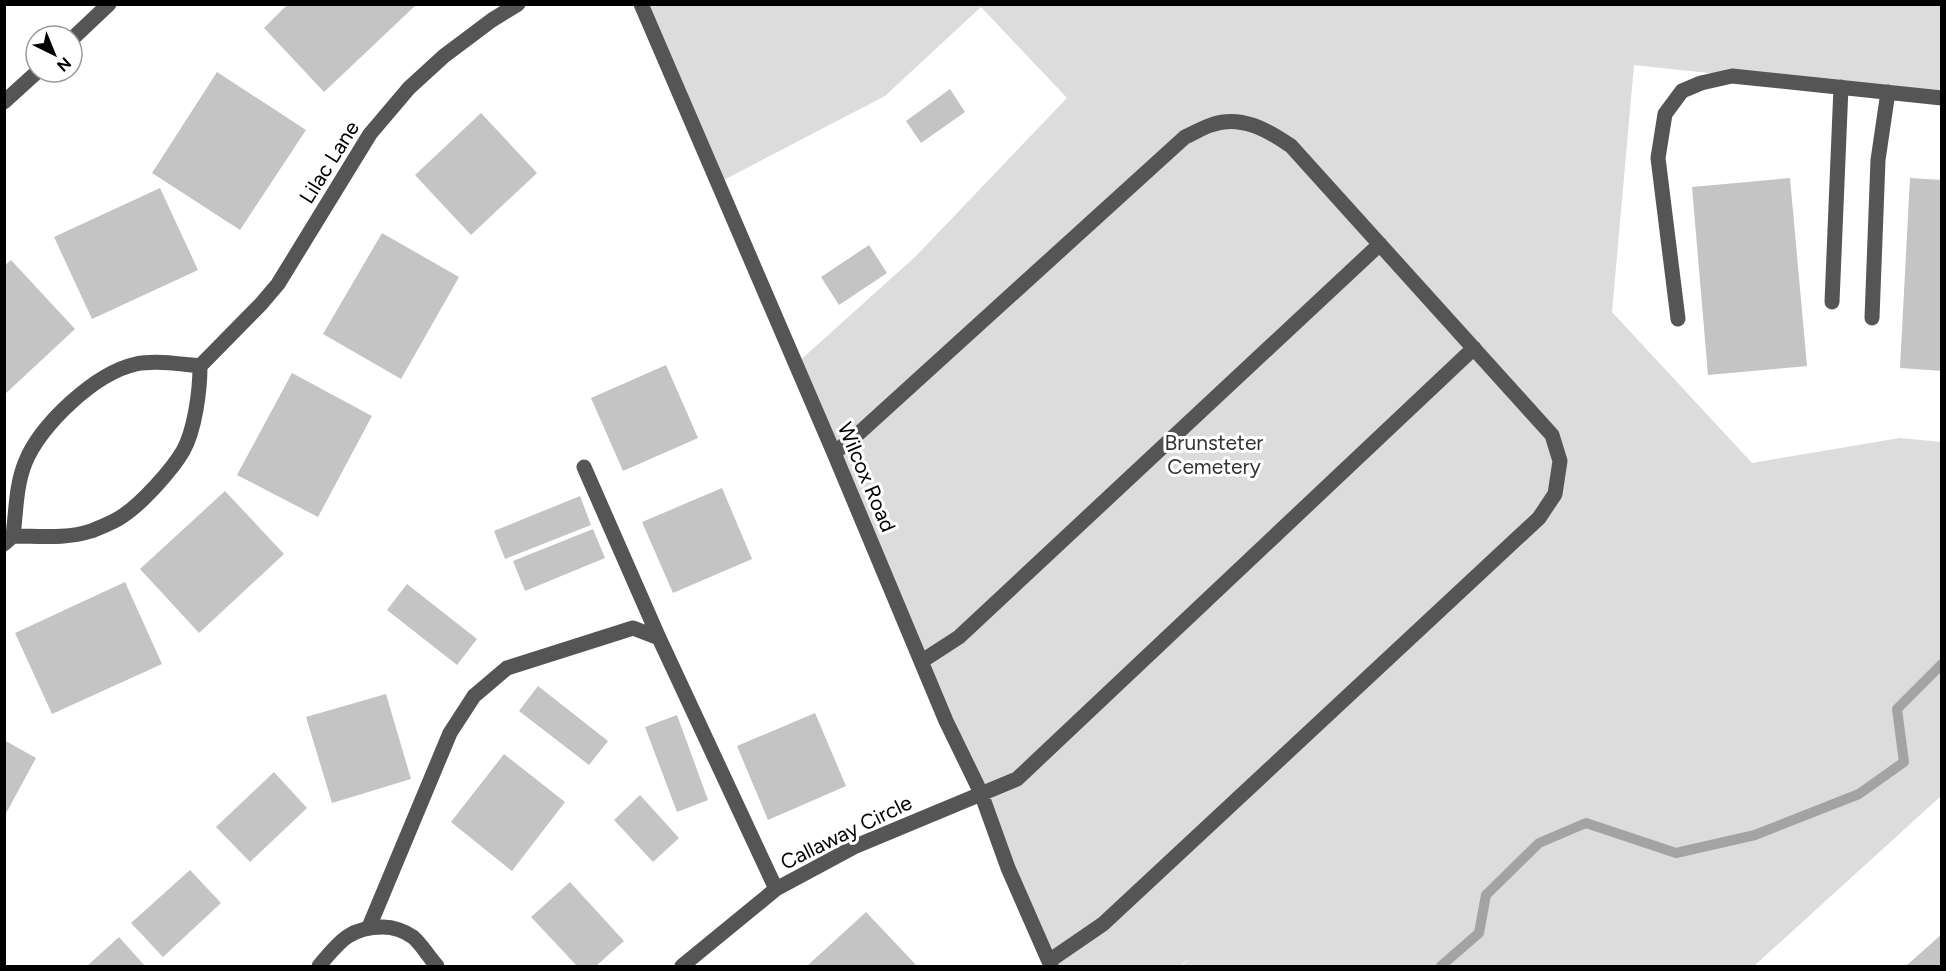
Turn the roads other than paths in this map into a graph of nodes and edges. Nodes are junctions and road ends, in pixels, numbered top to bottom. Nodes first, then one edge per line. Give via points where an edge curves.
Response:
1 (109, 4) edge
2 (518, 4) edge
3 (641, 4) edge
4 (84, 28) edge
5 (24, 84) edge
6 (1841, 87) junction
7 (1888, 92) junction
8 (1941, 98) edge
9 (4, 102) edge
10 (1380, 244) junction
11 (1832, 302) dead end
12 (1872, 318) dead end
13 (1678, 319) dead end
14 (1474, 348) junction
15 (200, 366) junction
16 (834, 453) junction
17 (584, 467) dead end
18 (9, 540) edge
19 (659, 638) junction
20 (922, 661) junction
21 (981, 794) junction
22 (776, 889) junction
23 (369, 927) junction
24 (1050, 964) edge
25 (320, 966) edge
26 (437, 966) edge
27 (682, 966) edge

1 - 4 street
2 - 15 street, Lilac Lane via 444,56 409,88 370,134 278,284
3 - 16 street, Wilcox Road
5 - 9 street
6 - 7 street
6 - 11 street
6 - 13 street via 1732,76 1682,92 1665,114 1658,158
7 - 8 street
7 - 12 street via 1878,160
10 - 14 street
10 - 16 street via 1291,146 1269,131 1238,121 1213,124 1185,137
10 - 20 street via 959,637
14 - 21 street, Callaway Circle via 1017,779
14 - 24 street via 1552,435 1560,460 1555,494 1539,518 1103,924
15 - 18 street via 191,429 183,450 160,481 124,516 91,531
15 - 18 street via 136,364 104,377 70,404 45,429 25,460
16 - 20 street, Wilcox Road
17 - 19 street
19 - 22 street
19 - 23 street via 633,628 507,668 474,696 450,733
20 - 21 street, Wilcox Road
21 - 22 street, Callaway Circle via 856,846
21 - 24 street, Wilcox Road
22 - 27 street, Callaway Circle
23 - 25 street via 344,938
23 - 26 street via 393,927 413,937

